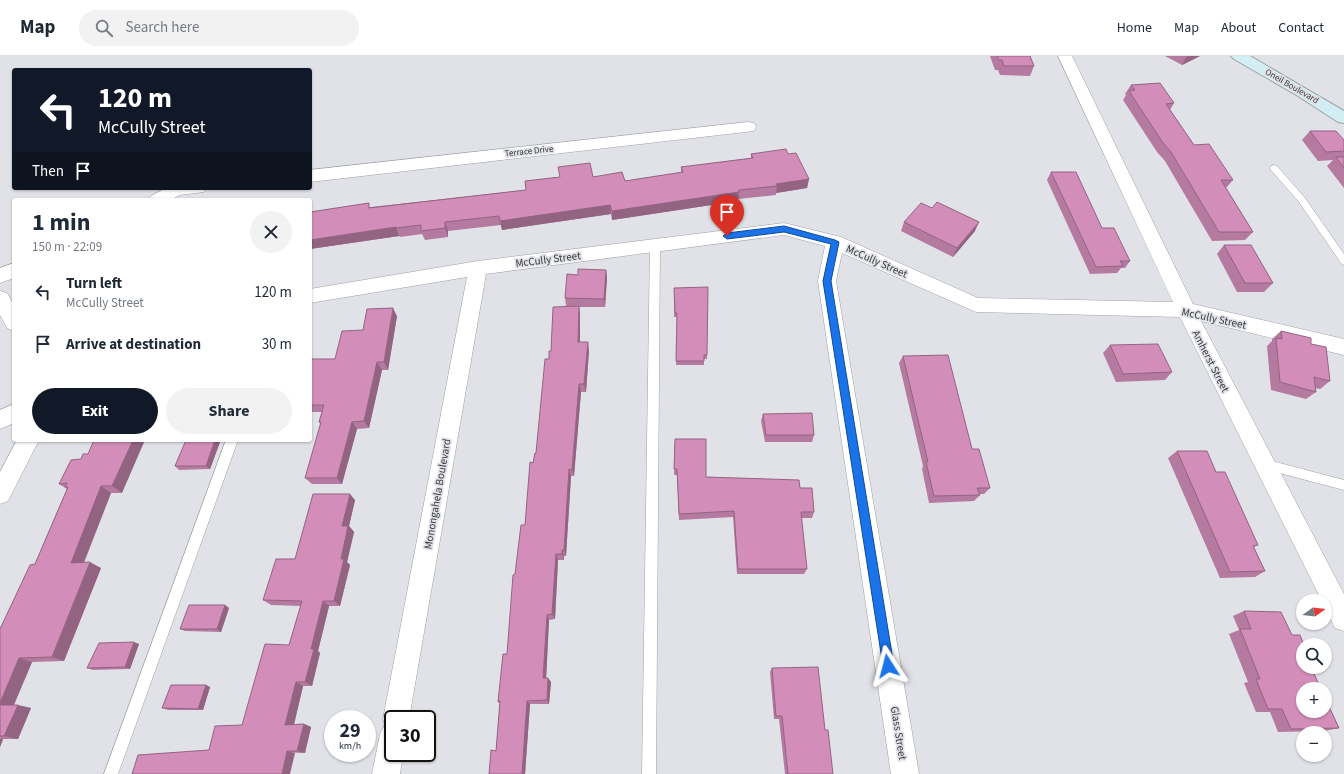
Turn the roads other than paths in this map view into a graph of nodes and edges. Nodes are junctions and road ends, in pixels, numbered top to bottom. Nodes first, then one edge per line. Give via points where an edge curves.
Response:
1 (1064, 56) edge
2 (1239, 56) edge
3 (1344, 118) edge
4 (748, 127) dead end
5 (1274, 168) dead end
6 (312, 176) edge
7 (176, 190) edge
8 (161, 198) edge
9 (835, 242) junction
10 (655, 246) junction
11 (1344, 262) edge
12 (478, 268) junction
13 (12, 271) edge
14 (0, 276) edge
15 (312, 296) edge
16 (0, 298) edge
17 (1186, 310) junction
18 (12, 319) edge
19 (1344, 348) edge
20 (12, 414) edge
21 (0, 420) edge
22 (27, 442) edge
23 (231, 442) edge
24 (1264, 464) junction
25 (1344, 485) edge
26 (0, 494) edge
27 (1344, 619) edge
28 (398, 710) edge
29 (388, 762) edge
30 (111, 774) edge
31 (386, 774) edge
32 (649, 774) edge
33 (905, 774) edge

1 - 17 street, Amherst Street
2 - 3 street, Oneil Boulevard via 1304,92
4 - 6 street, Terrace Drive
5 - 11 lane via 1302,200
7 - 8 street
9 - 10 street, McCully Street via 784,229
9 - 17 street, McCully Street via 976,305
9 - 33 street, Glass Street via 827,281
10 - 12 street, McCully Street
10 - 32 lane
12 - 15 street, McCully Street
12 - 28 street, Monongahela Boulevard
13 - 14 street
16 - 18 street
17 - 19 street, McCully Street
17 - 24 street, Amherst Street
20 - 21 street
22 - 26 street
23 - 30 lane
24 - 25 lane
24 - 27 street, Amherst Street
29 - 31 street

